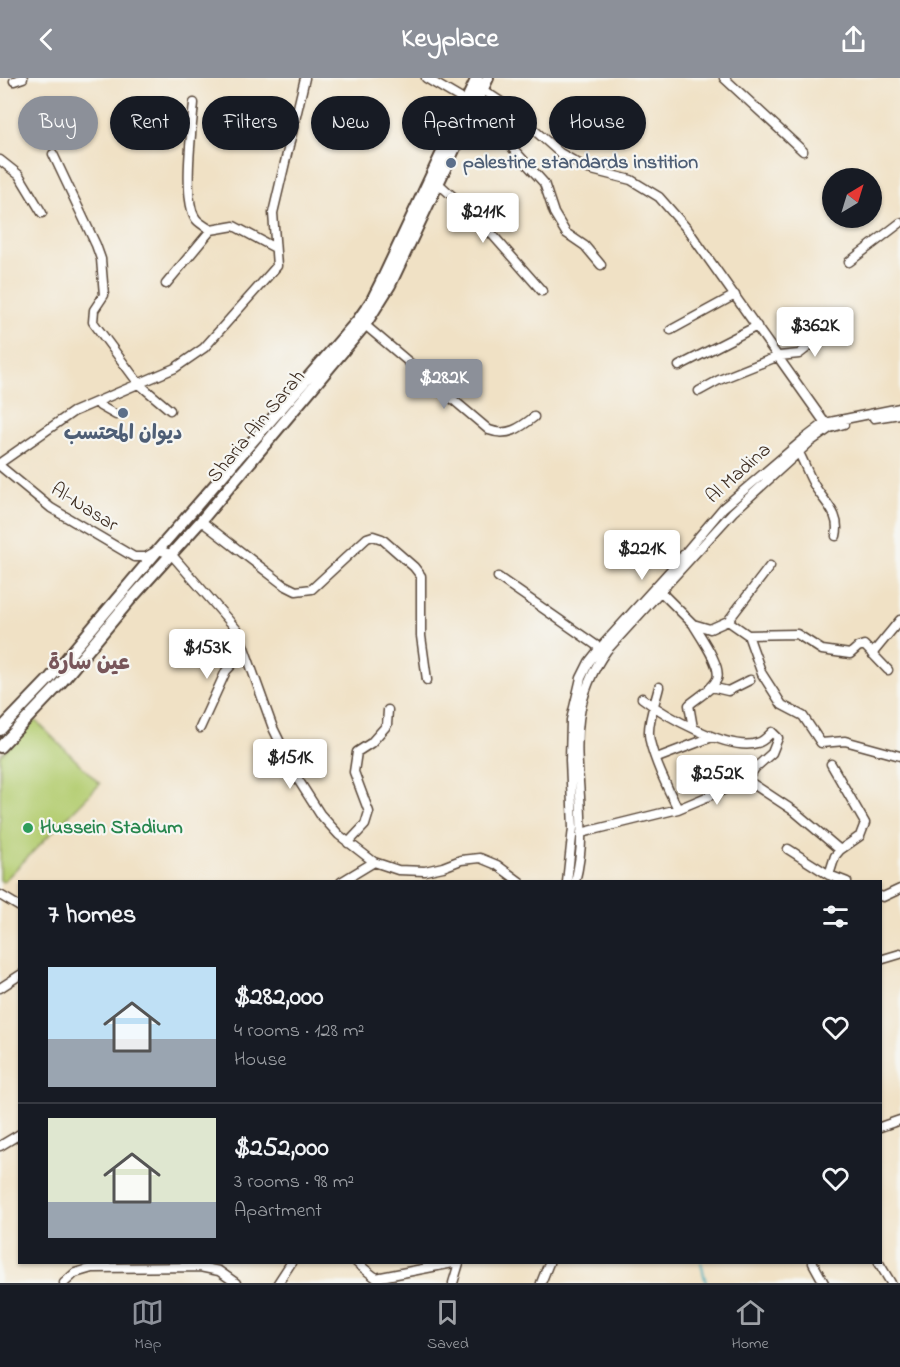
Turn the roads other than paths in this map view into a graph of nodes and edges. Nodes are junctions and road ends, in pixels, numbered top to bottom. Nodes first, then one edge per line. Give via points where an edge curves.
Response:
1 (305, 78) edge
2 (426, 78) edge
3 (488, 78) edge
4 (724, 78) edge
5 (478, 84) edge
6 (457, 96) edge
7 (469, 96) edge
8 (194, 103) dead end
9 (442, 150) edge
10 (454, 150) edge
11 (514, 150) edge
12 (803, 151) dead end
13 (53, 154) dead end
14 (0, 160) edge
15 (438, 183) junction
16 (42, 213) dead end
17 (900, 223) edge
18 (211, 230) junction
19 (275, 248) junction
20 (849, 262) dead end
21 (601, 265) dead end
22 (166, 284) dead end
23 (542, 291) dead end
24 (735, 295) junction
25 (838, 324) dead end
26 (365, 325) junction
27 (757, 327) junction
28 (671, 330) dead end
29 (779, 356) junction
30 (679, 366) dead end
31 (139, 384) junction
32 (699, 391) dead end
33 (97, 402) junction
34 (900, 408) edge
35 (170, 410) dead end
36 (900, 414) edge
37 (116, 415) dead end
38 (534, 417) dead end
39 (825, 423) junction
40 (799, 453) junction
41 (0, 464) edge
42 (201, 521) junction
43 (836, 536) dead end
44 (158, 550) junction
45 (171, 554) junction
46 (770, 566) dead end
47 (498, 577) dead end
48 (661, 592) junction
49 (900, 620) edge
50 (728, 621) junction
51 (693, 624) junction
52 (748, 635) junction
53 (600, 648) junction
54 (244, 652) junction
55 (872, 654) junction
56 (888, 670) dead end
57 (427, 680) dead end
58 (750, 680) dead end
59 (659, 687) dead end
60 (711, 687) junction
61 (642, 698) dead end
62 (654, 707) junction
63 (388, 710) dead end
64 (200, 728) dead end
65 (693, 728) junction
66 (0, 730) edge
67 (712, 737) junction
68 (0, 747) edge
69 (900, 756) edge
70 (657, 758) junction
71 (831, 764) dead end
72 (747, 780) junction
73 (678, 809) junction
74 (581, 833) junction
75 (348, 843) junction
76 (788, 849) dead end
77 (840, 850) junction
78 (374, 862) junction
79 (829, 875) junction
80 (344, 880) edge
81 (517, 880) edge
82 (567, 880) edge
83 (575, 880) edge
84 (842, 880) edge
85 (900, 889) edge
86 (0, 895) edge
87 (882, 897) edge
88 (18, 906) edge
89 (900, 954) edge
90 (882, 959) edge
91 (18, 976) edge
92 (0, 987) edge
93 (900, 1120) edge
94 (882, 1126) edge
95 (18, 1135) edge
96 (0, 1146) edge
97 (290, 1264) edge
98 (358, 1264) edge
99 (448, 1264) edge
100 (459, 1264) edge
101 (549, 1264) edge
102 (814, 1264) edge
103 (880, 1264) edge
104 (64, 1283) edge
105 (236, 1283) edge
106 (278, 1283) edge
107 (453, 1283) edge
108 (541, 1283) edge
109 (824, 1283) edge
110 (891, 1283) edge

1 - 19 street via 273,213
2 - 6 street
3 - 5 main road
4 - 12 street
5 - 7 main road, Sharia Ain Sarah
5 - 24 street via 560,153 588,169 631,180 659,197
8 - 18 street via 190,206 196,219
9 - 44 main road, Sharia Ain Sarah via 383,278 358,320
10 - 15 main road, Sharia Ain Sarah
11 - 21 street via 544,183 566,233 585,246
13 - 31 street via 101,259 105,295 94,310 93,322
14 - 16 street via 19,175
15 - 23 street via 483,224
15 - 26 main road, Sharia Ain Sarah via 390,285
17 - 20 street
18 - 19 street via 234,226
18 - 22 street
19 - 31 street via 277,266 204,348 176,368
24 - 27 street
24 - 28 street
25 - 29 street via 799,354
26 - 38 street via 489,430 509,432
26 - 42 main road, Sharia Ain Sarah
27 - 29 street
27 - 30 street
29 - 32 street
29 - 39 street
31 - 33 street
31 - 35 street
33 - 37 street
33 - 41 street via 74,412
34 - 39 street, Al Madina
36 - 40 street, Al Madina via 830,428
39 - 53 street, Al Madina via 723,508
40 - 43 street via 815,487 835,514
40 - 48 street, Al Madina via 733,512
41 - 44 street, Al-Nasar via 51,508 134,557 146,557
42 - 45 main road, Sharia Ain Sarah
42 - 57 street via 296,591 312,589 367,538 380,537 421,576 421,636
44 - 45 street
44 - 66 main road, Sharia Ain Sarah via 50,678
45 - 54 street via 238,631
45 - 68 main road, Sharia Ain Sarah via 59,685
46 - 50 street
47 - 53 street
48 - 51 street
48 - 74 street, Al Madina via 596,665 584,693 577,745
49 - 55 street
50 - 51 street via 710,629
50 - 52 street
51 - 60 street via 717,666 718,678
52 - 55 street via 798,634 822,650 850,654 864,645
52 - 69 street via 762,674 782,705 803,716 821,742 845,741
53 - 82 street, Al Madina via 581,678 571,720 573,828
54 - 64 street via 226,671
54 - 75 street via 273,728 299,781 320,814
55 - 56 street
58 - 60 street via 728,691
59 - 62 street
60 - 65 street via 689,705
61 - 62 street
62 - 65 street
62 - 70 street via 648,732
63 - 75 street via 387,725 357,752 354,772 369,812 365,825
65 - 67 street
67 - 70 street
67 - 72 street via 741,745 759,743 772,732 777,738 772,753
70 - 73 street
71 - 77 street via 865,824 860,836
72 - 73 street
72 - 77 street via 794,811
73 - 74 street
74 - 83 street, Al Madina
75 - 78 street
76 - 79 street
77 - 79 street
78 - 80 street
78 - 81 street via 416,871 480,858
79 - 84 street
85 - 87 street
86 - 88 street
89 - 90 street
91 - 92 street
93 - 94 street
95 - 96 street
97 - 106 street
98 - 99 street via 376,1278
100 - 107 street
101 - 108 street
102 - 109 street
103 - 110 street
104 - 105 street via 75,1273 92,1268 194,1267 213,1269

